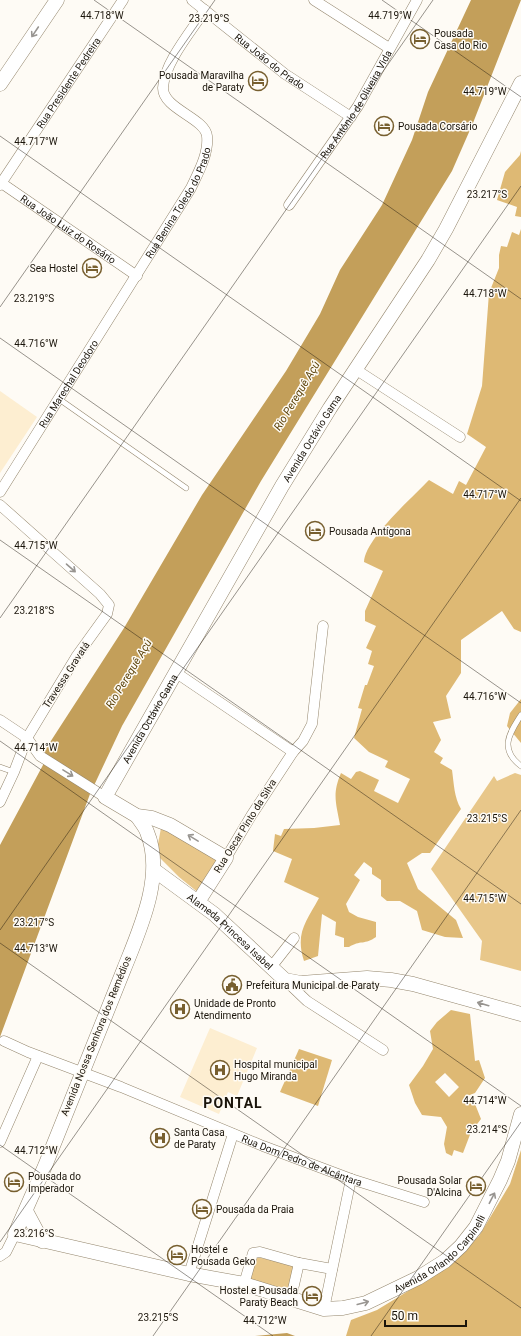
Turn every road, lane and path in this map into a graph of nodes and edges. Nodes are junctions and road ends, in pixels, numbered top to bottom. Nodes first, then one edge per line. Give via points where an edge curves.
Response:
1 (57, 0) edge
2 (123, 0) edge
3 (192, 0) edge
4 (314, 0) edge
5 (417, 0) edge
6 (205, 10) junction
7 (389, 48) junction
8 (521, 82) edge
9 (0, 84) edge
10 (351, 117) junction
11 (0, 183) edge
12 (289, 205) dead end
13 (136, 276) junction
14 (355, 369) junction
15 (59, 399) junction
16 (460, 437) dead end
17 (186, 488) dead end
18 (0, 492) edge
19 (0, 505) edge
20 (323, 626) dead end
21 (175, 672) junction
22 (521, 715) edge
23 (0, 720) edge
24 (26, 738) junction
25 (293, 752) junction
26 (0, 766) edge
27 (521, 766) edge
28 (14, 772) junction
29 (100, 794) junction
30 (0, 802) edge
31 (137, 816) junction
32 (226, 858) junction
33 (154, 870) junction
34 (198, 902) junction
35 (294, 938) dead end
36 (272, 966) junction
37 (285, 980) junction
38 (521, 1014) edge
39 (4, 1041) dead end
40 (383, 1050) dead end
41 (38, 1056) junction
42 (82, 1071) junction
43 (521, 1114) edge
44 (232, 1134) junction
45 (0, 1142) edge
46 (351, 1179) junction
47 (424, 1202) dead end
48 (26, 1211) junction
49 (15, 1234) junction
50 (42, 1241) junction
51 (3, 1254) edge
52 (299, 1263) junction
53 (332, 1269) junction
54 (189, 1274) junction
55 (244, 1284) junction
56 (291, 1298) junction
57 (324, 1308) junction

1 -> 9 street
2 - 11 street, Rua Presidente Pedreira
3 - 6 street, Rua João do Prado
4 - 7 street
5 - 7 street, Rua Antônio de Oliveira Vida
6 - 10 street, Rua João do Prado via 284,74
6 - 13 street, Rua Benina Toledo do Prado via 174,58 163,89 177,108 203,128 207,135 207,145 191,188
7 - 10 street, Rua Antônio de Oliveira Vida
8 - 14 street, Avenida Octávio Gama via 446,229
10 - 12 street, Rua Antônio de Oliveira Vida
11 - 13 street, Rua João Luiz do Rosário
13 - 15 street, Rua Marechal Deodoro
14 - 16 street
14 - 21 street, Avenida Octávio Gama via 282,486
15 - 17 lane
15 - 18 street, Rua Marechal Deodoro
19 -> 24 street, Travessa Gravatá via 109,605 107,614 76,657
20 - 25 street, Rua Oscar Pinto da Silva via 312,724 303,741
21 - 25 street
21 - 29 street, Avenida Octávio Gama
22 - 27 lane via 510,733 508,745 515,761
23 - 24 street
24 - 28 street, Travessa Gravatá
24 -> 29 street via 40,756
25 - 32 street, Rua Oscar Pinto da Silva
26 - 28 lane
28 - 30 street, Travessa Gravatá
29 - 31 street
32 -> 31 street via 170,825 152,818
31 - 33 street, Avenida Nossa Senhora dos Remédios via 147,831
32 - 34 street, Rua Oscar Pinto da Silva
33 - 34 street, Alameda Princesa Isabel
33 - 42 street, Avenida Nossa Senhora dos Remédios via 135,940
34 - 36 street, Alameda Princesa Isabel
35 - 36 street
36 - 37 street, Alameda Princesa Isabel
38 -> 37 street via 391,980 367,978 301,983
37 - 40 street via 308,1001
39 - 41 street, Rua Dom Pedro de Alcântara
41 - 42 street, Rua Dom Pedro de Alcântara
41 - 45 street
42 - 44 street, Rua Dom Pedro de Alcântara
42 - 48 street, Avenida Nossa Senhora dos Remédios
57 -> 43 street, Avenida Orlando Carpinelli via 343,1308 366,1303 418,1278 445,1261 461,1246 476,1227 500,1180
44 - 46 street, Rua Dom Pedro de Alcântara
44 - 54 street
46 - 47 street, Rua Dom Pedro de Alcântara
46 - 53 street
48 - 49 street, Avenida Nossa Senhora dos Remédios
48 - 50 street
49 - 50 street, Avenida Orlando Carpinelli
49 - 51 street, Avenida Nossa Senhora dos Remédios
50 - 54 street, Avenida Orlando Carpinelli
52 - 53 street
52 - 55 street via 253,1252
52 - 56 street
53 - 57 street
54 - 55 street, Avenida Orlando Carpinelli
55 - 56 street, Avenida Orlando Carpinelli
56 - 57 street, Avenida Orlando Carpinelli

